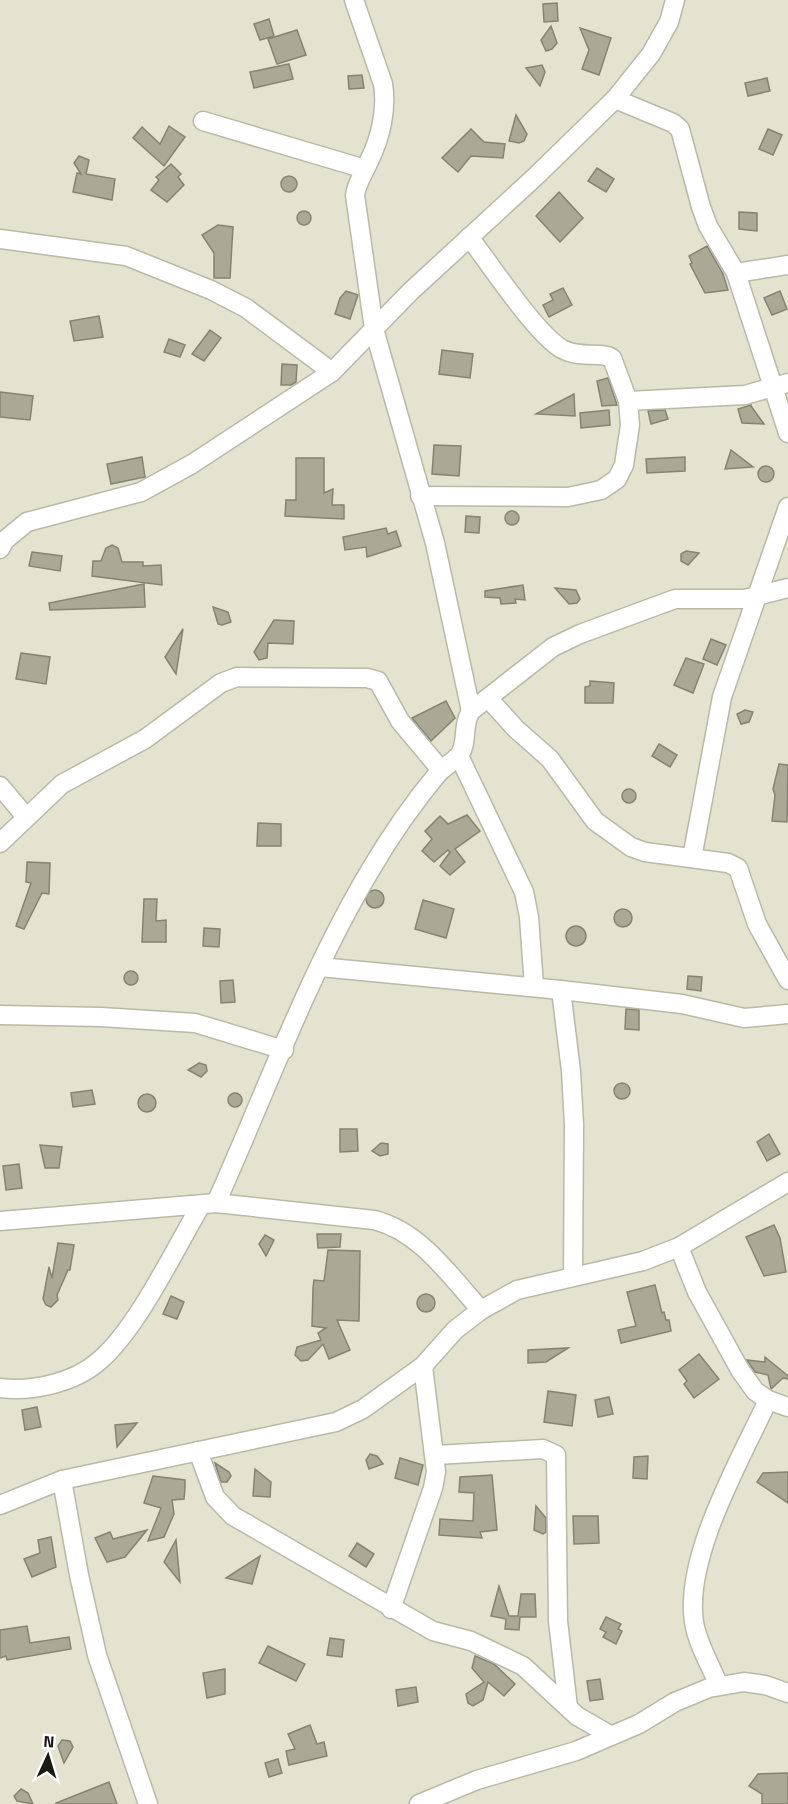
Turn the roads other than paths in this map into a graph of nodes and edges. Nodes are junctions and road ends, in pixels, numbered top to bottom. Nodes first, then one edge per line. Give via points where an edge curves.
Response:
1 (354, 0) edge
2 (675, 0) edge
3 (615, 99) junction
4 (203, 121) dead end
5 (365, 169) junction
6 (469, 237) junction
7 (0, 239) edge
8 (788, 265) edge
9 (736, 273) junction
10 (374, 329) junction
11 (332, 372) junction
12 (780, 385) edge
13 (628, 401) junction
14 (788, 434) edge
15 (420, 496) junction
16 (788, 507) edge
17 (0, 549) edge
18 (788, 588) edge
19 (757, 597) junction
20 (488, 698) junction
21 (471, 711) junction
22 (459, 756) junction
23 (441, 770) junction
24 (0, 786) edge
25 (26, 818) junction
26 (0, 843) edge
27 (692, 858) junction
28 (320, 967) junction
29 (788, 980) edge
30 (534, 987) junction
31 (561, 990) junction
32 (788, 1014) edge
33 (0, 1015) edge
34 (284, 1050) junction
35 (788, 1182) edge
36 (208, 1204) junction
37 (0, 1221) edge
38 (679, 1247) junction
39 (573, 1275) junction
40 (481, 1310) junction
41 (423, 1366) junction
42 (0, 1388) edge
43 (768, 1400) junction
44 (788, 1407) edge
45 (198, 1451) junction
46 (436, 1455) junction
47 (62, 1480) junction
48 (0, 1505) edge
49 (391, 1609) junction
50 (719, 1686) junction
51 (788, 1693) edge
52 (568, 1707) junction
53 (610, 1735) junction
54 (148, 1804) edge
55 (419, 1804) edge

1 - 5 street via 385,98 379,137
2 - 3 street via 669,22 651,54
3 - 6 street
3 - 9 street via 680,129 708,226
4 - 5 street
5 - 10 street via 355,195
6 - 10 street
6 - 13 street via 548,338 574,355 612,358
7 - 11 street via 126,256 211,290 246,308
8 - 9 street
9 - 12 street
10 - 11 street
10 - 15 street
11 - 17 street via 192,464 141,492 27,522
12 - 13 street via 745,395
12 - 14 street
13 - 15 street via 630,425 624,465 616,479 601,490 568,497
15 - 21 street via 435,543
16 - 19 street
18 - 19 street
19 - 20 street via 675,599 580,634 553,647
19 - 27 street via 722,697
20 - 21 street
20 - 27 street via 550,759 595,821 631,847
21 - 22 street
22 - 23 street
22 - 30 street via 524,892
23 - 25 street via 400,721 378,681 237,677 221,683 145,739 62,784
23 - 28 street via 371,868
24 - 25 street
25 - 26 street
27 - 29 street via 738,868 757,924
28 - 30 street
28 - 34 street
30 - 31 street
31 - 32 street via 682,1004 744,1018
31 - 39 street via 571,1071
33 - 34 street via 195,1023
34 - 36 street
35 - 38 street
36 - 37 street
36 - 40 street via 392,1224 410,1235
36 - 42 street via 131,1323 100,1360 84,1372 43,1386
38 - 39 street via 643,1261
38 - 43 street via 697,1292 740,1370 755,1391
39 - 40 street via 517,1290
40 - 41 street via 455,1330
41 - 45 street via 363,1409 336,1422
41 - 46 street
43 - 44 street
43 - 50 street via 711,1524 695,1581 694,1624
45 - 47 street
45 - 49 street via 215,1497 224,1508
46 - 49 street via 434,1488
46 - 52 street via 543,1449 556,1455 559,1644
47 - 48 street
47 - 54 street via 97,1654
49 - 52 street via 433,1631 471,1641 523,1666
50 - 51 street via 744,1682
50 - 53 street via 675,1702 639,1724
52 - 53 street
53 - 55 street via 576,1751 477,1780

